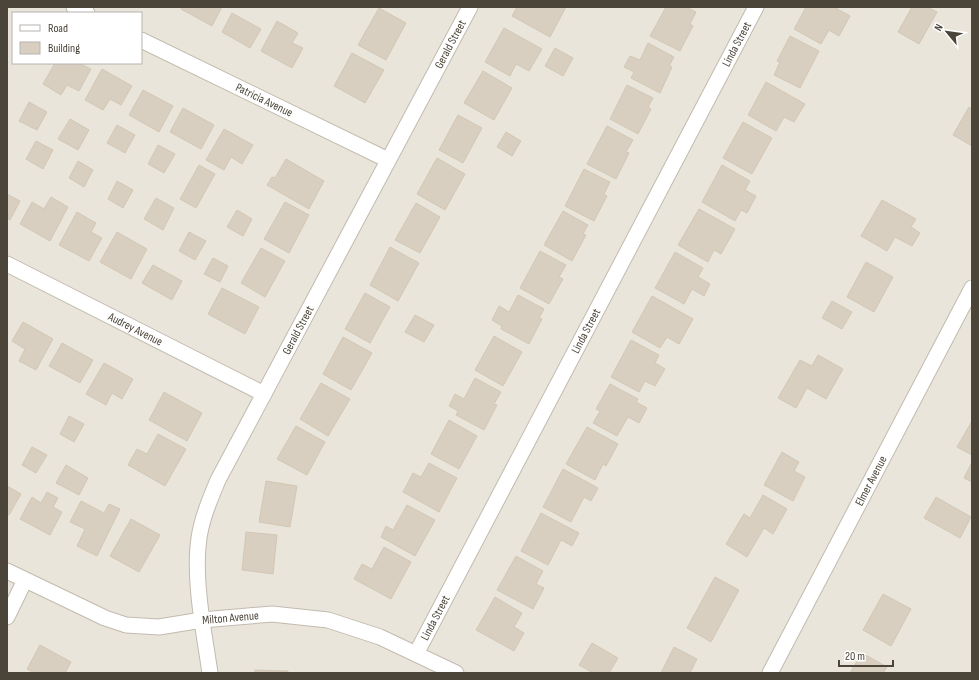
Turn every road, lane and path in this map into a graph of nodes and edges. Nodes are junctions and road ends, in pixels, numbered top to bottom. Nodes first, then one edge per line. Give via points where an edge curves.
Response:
1 (74, 7) edge
2 (470, 7) edge
3 (756, 7) edge
4 (85, 12) edge
5 (142, 40) edge
6 (388, 160) junction
7 (7, 264) edge
8 (972, 288) edge
9 (264, 394) junction
10 (7, 571) edge
11 (25, 580) junction
12 (7, 617) edge
13 (202, 620) junction
14 (416, 654) junction
15 (210, 673) edge
16 (456, 673) edge
17 (770, 673) edge

1 - 4 street
2 - 6 street, Gerald Street
3 - 14 street, Linda Street
5 - 6 street, Patricia Avenue
6 - 9 street, Gerald Street
7 - 9 street, Audrey Avenue
8 - 17 street, Elmer Avenue
9 - 13 street, Gerald Street via 218,480 202,523 197,561
10 - 11 street, Milton Avenue
11 - 12 street
11 - 13 street, Milton Avenue via 105,618 126,625 159,627
13 - 14 street, Milton Avenue via 272,614 328,620 380,637
13 - 15 street, Gerald Street
14 - 16 street, Milton Avenue

